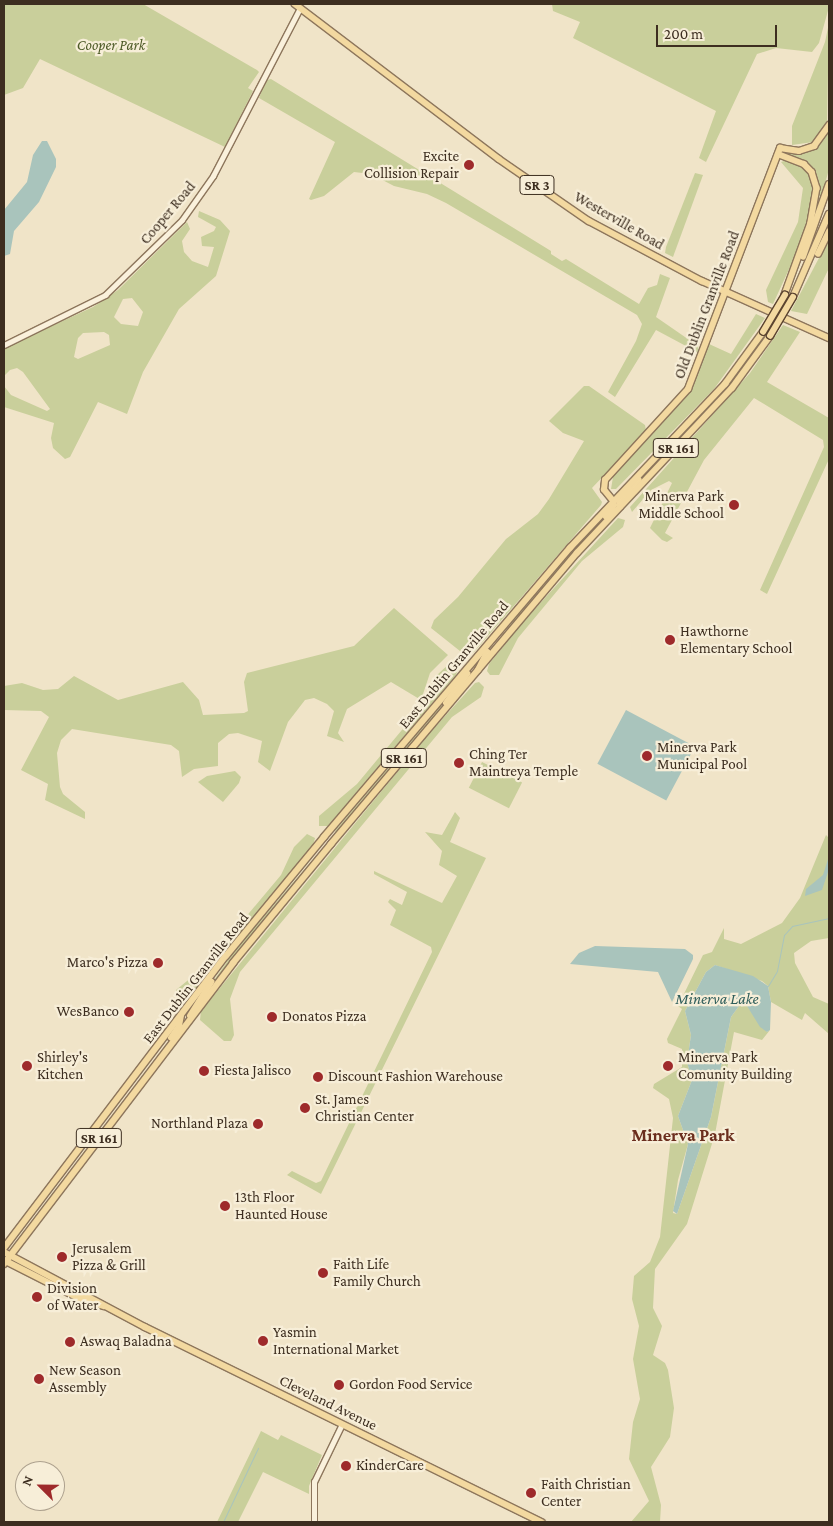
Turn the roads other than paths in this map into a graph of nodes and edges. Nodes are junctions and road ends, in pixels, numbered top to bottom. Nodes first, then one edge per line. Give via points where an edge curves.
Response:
1 (297, 6) edge
2 (829, 125) edge
3 (779, 151) junction
4 (829, 184) edge
5 (829, 214) edge
6 (829, 231) edge
7 (726, 292) junction
8 (785, 295) junction
9 (794, 297) junction
10 (829, 338) edge
11 (4, 345) edge
12 (672, 440) junction
13 (613, 501) junction
14 (620, 507) junction
15 (582, 548) junction
16 (528, 598) junction
17 (470, 666) junction
18 (477, 672) junction
19 (426, 732) junction
20 (226, 956) junction
21 (182, 1014) junction
22 (189, 1020) junction
23 (140, 1084) junction
24 (4, 1248) edge
25 (4, 1252) edge
26 (10, 1256) junction
27 (5, 1262) edge
28 (104, 1306) junction
29 (342, 1424) junction
30 (314, 1522) edge
31 (542, 1522) edge

1 - 7 main road, Westerville Road / SR 3 via 499,159 589,221
1 - 11 street, Cooper Road via 216,171 182,220 105,295
2 - 3 main road via 820,142 809,148
3 - 7 main road, Old Dublin Granville Road
3 - 8 main road via 804,164 812,172 817,188 811,224
4 - 8 main road, East Dublin Granville Road / SR 161 via 814,231
5 - 9 main road, East Dublin Granville Road / SR 161
6 - 9 main road
7 - 10 main road, Westerville Road / SR 3
7 - 13 main road, Old Dublin Granville Road via 688,389 605,480 604,490
8 - 12 main road, East Dublin Granville Road / SR 161, bridge via 725,384
9 - 14 main road, East Dublin Granville Road / SR 161, bridge via 755,359 732,388
12 - 13 main road, East Dublin Granville Road / SR 161
12 - 14 main road via 671,446 620,500
13 - 15 main road via 613,508 585,539
13 - 16 main road, East Dublin Granville Road / SR 161
14 - 15 main road, East Dublin Granville Road / SR 161
15 - 18 main road, East Dublin Granville Road / SR 161
16 - 17 main road, East Dublin Granville Road / SR 161
16 - 18 main road via 480,660
17 - 19 main road
17 - 20 main road, East Dublin Granville Road / SR 161
18 - 19 main road, East Dublin Granville Road / SR 161
19 - 22 main road, East Dublin Granville Road / SR 161 via 276,910
20 - 21 main road, East Dublin Granville Road / SR 161
20 - 22 main road via 192,1009
21 - 23 main road via 179,1026
21 - 24 main road, East Dublin Granville Road / SR 161
22 - 23 main road, East Dublin Granville Road / SR 161
23 - 26 main road, East Dublin Granville Road / SR 161
25 - 26 main road, Cleveland Avenue
26 - 27 main road, East Dublin Granville Road / SR 161
26 - 28 main road, Cleveland Avenue
27 - 28 main road, Cleveland Avenue via 79,1298
28 - 29 main road, Cleveland Avenue
29 - 30 street via 314,1482
29 - 31 main road, Cleveland Avenue

